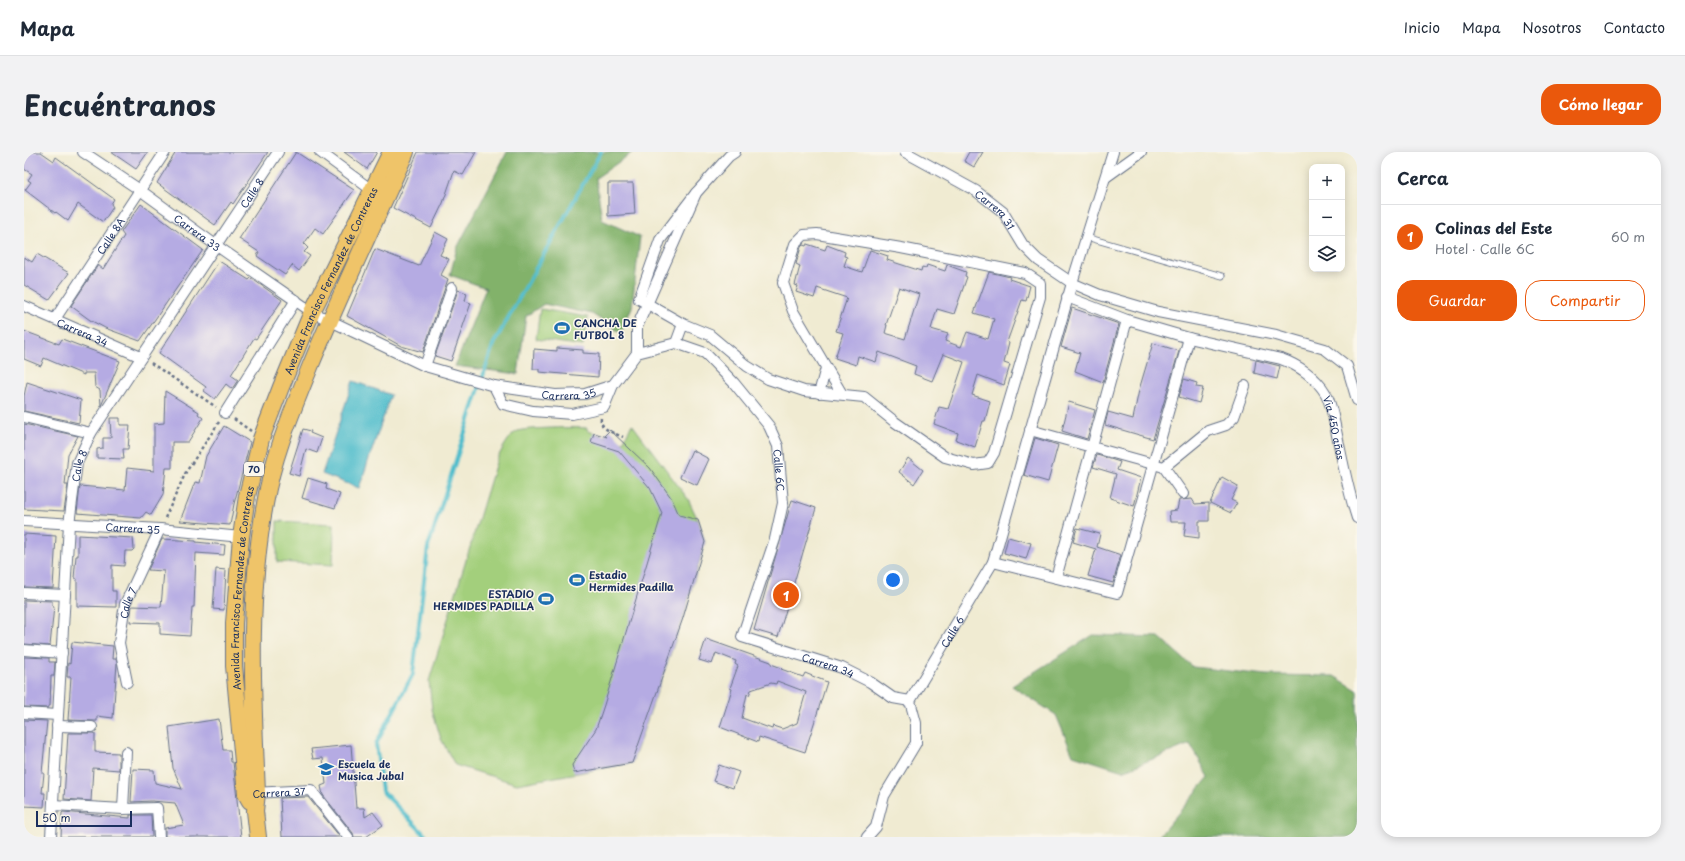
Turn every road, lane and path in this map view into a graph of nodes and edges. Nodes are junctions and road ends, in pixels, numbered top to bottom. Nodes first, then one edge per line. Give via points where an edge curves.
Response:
1 (83, 152) edge
2 (164, 152) edge
3 (278, 152) edge
4 (320, 152) edge
5 (391, 152) edge
6 (406, 152) edge
7 (735, 152) edge
8 (905, 152) edge
9 (1113, 152) edge
10 (1141, 152) edge
11 (1106, 177) junction
12 (140, 190) junction
13 (373, 190) junction
14 (1086, 237) junction
15 (217, 246) junction
16 (1222, 276) dead end
17 (1072, 282) junction
18 (452, 288) dead end
19 (1067, 298) junction
20 (296, 300) junction
21 (647, 304) junction
22 (24, 306) edge
23 (312, 312) junction
24 (55, 319) junction
25 (329, 320) junction
26 (1127, 320) junction
27 (683, 324) junction
28 (1189, 338) junction
29 (676, 343) junction
30 (637, 353) junction
31 (140, 357) junction
32 (425, 366) junction
33 (826, 368) junction
34 (490, 385) junction
35 (613, 385) junction
36 (1245, 386) dead end
37 (819, 393) junction
38 (842, 394) junction
39 (1357, 400) edge
40 (604, 407) junction
41 (224, 413) junction
42 (24, 417) edge
43 (1030, 430) junction
44 (91, 432) junction
45 (623, 437) dead end
46 (261, 439) junction
47 (1091, 448) junction
48 (1153, 464) junction
49 (1164, 467) junction
50 (1183, 494) dead end
51 (1357, 518) edge
52 (24, 521) edge
53 (69, 524) junction
54 (160, 529) junction
55 (242, 537) junction
56 (993, 562) junction
57 (1056, 578) junction
58 (24, 593) edge
59 (65, 596) junction
60 (742, 637) joint
61 (24, 650) edge
62 (62, 653) junction
63 (127, 682) dead end
64 (910, 701) junction
65 (24, 713) edge
66 (58, 715) junction
67 (57, 726) junction
68 (92, 727) dead end
69 (126, 752) dead end
70 (252, 793) junction
71 (53, 805) junction
72 (123, 809) junction
73 (51, 837) edge
74 (159, 837) edge
75 (258, 837) edge
76 (348, 837) edge
77 (867, 837) edge

1 - 12 street, Carrera 33
2 - 12 street, Calle 8A
3 - 15 street, Calle 8
4 - 13 street
5 - 13 main road, Avenida Francisco Fernandez de Contreras / 70
6 - 25 main road, Avenida Francisco Fernandez de Contreras / 70
7 - 21 street via 696,193 660,240 639,298
8 - 17 street, Carrera 31 via 976,191 1004,212 1023,245 1038,260
9 - 11 street, Calle 6
10 - 11 street
11 - 14 street, Calle 6
12 - 15 street, Carrera 33
12 - 24 street, Calle 8A
13 - 23 main road, Avenida Francisco Fernandez de Contreras / 70
14 - 16 lane
14 - 17 street, Calle 6
15 - 20 street, Carrera 33
15 - 31 street, Calle 8
17 - 19 street, Calle 6
17 - 39 street, Carrera 31 via 1100,295 1158,312 1276,335 1325,349 1347,366
18 - 32 street
19 - 26 street, Via 450 años
19 - 43 street, Calle 6
20 - 23 street, Carrera 33
20 - 41 street
21 - 27 street
21 - 30 street via 637,327
22 - 24 street, Carrera 34
23 - 25 street, Carrera 33
23 - 46 main road, Avenida Francisco Fernandez de Contreras / 70
24 - 31 street, Carrera 34
25 - 32 street, Carrera 33
25 - 70 main road, Avenida Francisco Fernandez de Contreras / 70 via 278,447 265,504 256,565 253,618
26 - 28 street, Via 450 años
26 - 47 street
27 - 29 street
27 - 37 street via 710,335 747,366 768,379 804,391
28 - 48 street
28 - 51 street, Via 450 años via 1293,363 1315,379 1326,394
29 - 30 street
29 - 60 street, Calle 6C via 704,353 734,383 769,426 778,446 783,503 775,539
30 - 35 street
31 - 41 path
31 - 44 street, Calle 8
32 - 34 street, Carrera 35
33 - 37 street
33 - 38 street
33 - 38 street via 793,311 783,283 795,244 804,236 817,234 917,251 1025,273 1040,283 1040,297 994,453 988,463 974,466 945,457 864,397
34 - 35 street, Carrera 35 via 555,395 585,394
34 - 40 street via 503,404 533,411 572,414
35 - 40 street
36 - 49 street via 1234,417 1226,425 1208,431
37 - 38 street
40 - 45 path via 601,422 603,427
41 - 46 path
41 - 54 path via 186,472
42 - 44 street
43 - 47 street
43 - 56 street, Calle 6
44 - 53 street, Calle 8 via 77,463
46 - 55 main road, Avenida Francisco Fernandez de Contreras / 70 via 247,496
47 - 48 street
47 - 57 street
48 - 49 street
48 - 57 street via 1117,593
49 - 50 street
52 - 53 street, Carrera 35
53 - 54 street, Carrera 35
53 - 59 street, Calle 8
54 - 55 street, Carrera 35
54 - 63 street, Calle 7 via 125,604 119,643
55 - 70 main road, Avenida Francisco Fernandez de Contreras / 70 via 234,623 234,666
56 - 57 street
56 - 64 street, Calle 6
58 - 59 street
59 - 62 street, Calle 8
60 - 64 street, Carrera 34 via 842,668 870,682 893,698
61 - 62 street
62 - 66 street, Calle 8
64 - 77 street via 916,723 916,743 884,796 876,827
65 - 66 street
66 - 67 street, Calle 8
67 - 68 street
67 - 71 street, Calle 8
69 - 72 street
70 - 75 main road, Avenida Francisco Fernandez de Contreras / 70
70 - 76 street, Carrera 37 via 311,790
71 - 72 street
71 - 73 street, Calle 8
72 - 74 street via 157,808

